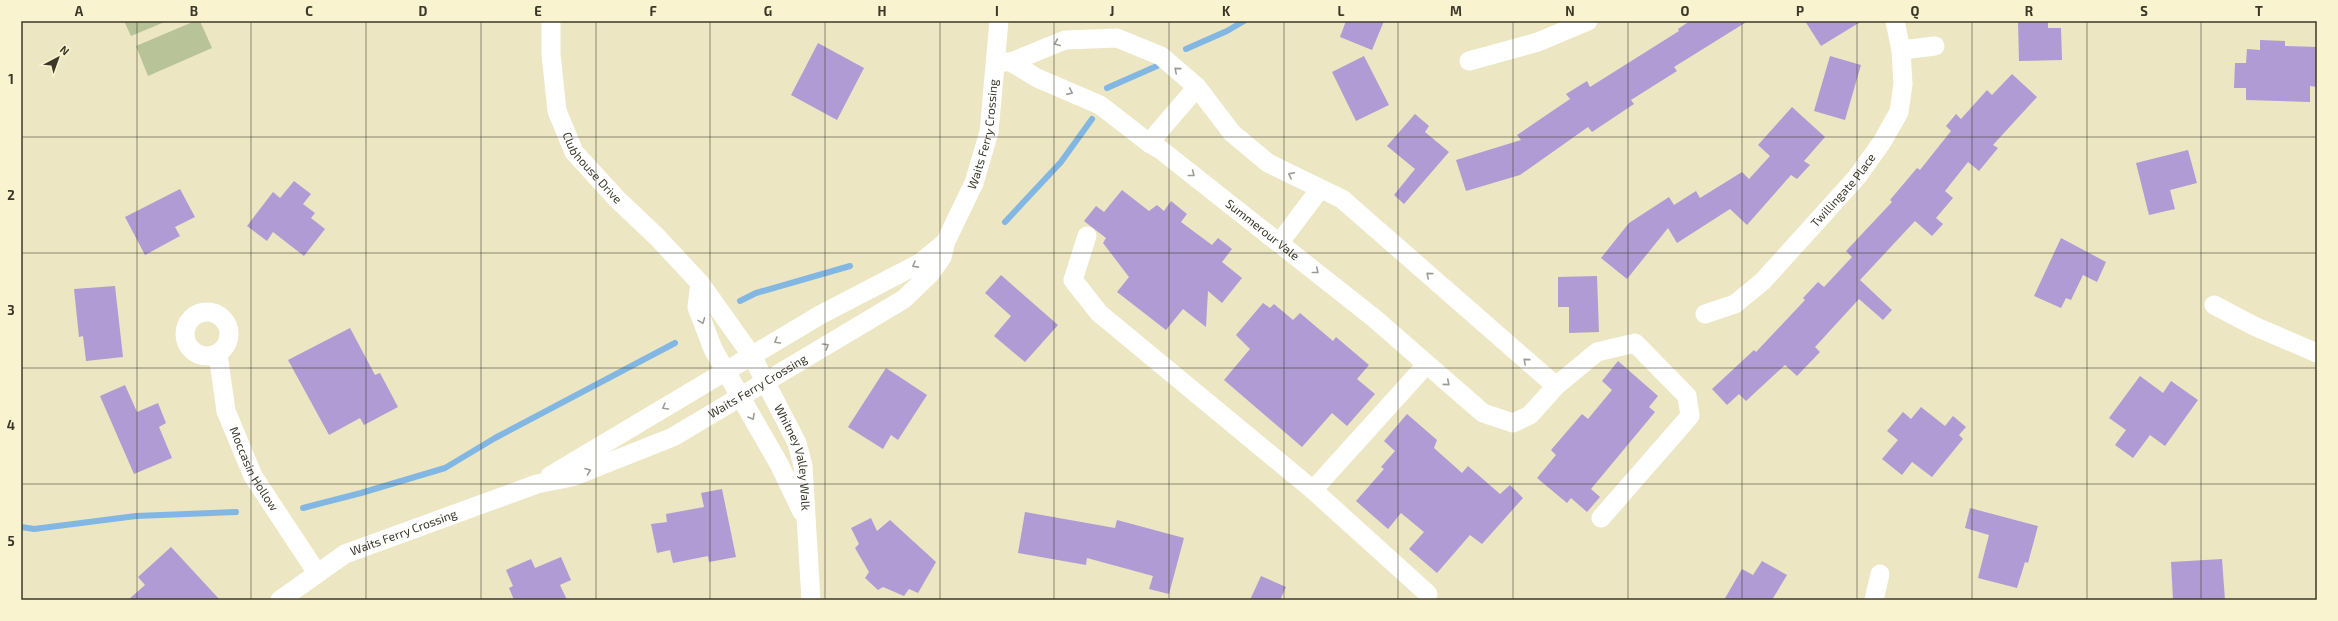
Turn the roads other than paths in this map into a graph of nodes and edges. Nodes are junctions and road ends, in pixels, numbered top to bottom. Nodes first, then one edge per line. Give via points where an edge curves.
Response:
1 (551, 21) edge
2 (999, 21) edge
3 (1588, 21) edge
4 (1896, 21) edge
5 (1935, 46) dead end
6 (1902, 50) junction
7 (1004, 62) junction
8 (1470, 62) dead end
9 (1197, 87) junction
10 (1149, 143) junction
11 (1320, 189) junction
12 (1087, 236) dead end
13 (946, 241) junction
14 (1280, 242) junction
15 (700, 283) junction
16 (2214, 305) dead end
17 (1706, 314) dead end
18 (2317, 353) edge
19 (218, 354) dead end
20 (752, 356) junction
21 (1426, 365) junction
22 (724, 372) junction
23 (766, 382) junction
24 (1556, 386) junction
25 (741, 397) junction
26 (537, 484) junction
27 (1313, 490) junction
28 (805, 518) junction
29 (1601, 518) dead end
30 (317, 573) junction
31 (1880, 574) dead end
32 (1428, 594) dead end
33 (280, 600) edge
34 (811, 600) edge
35 (1874, 600) edge

1 - 15 street, Clubhouse Drive via 551,54 557,111 574,152
2 - 7 street, Waits Ferry Crossing
3 - 8 street via 1538,42
4 - 6 street, Twillingate Place
5 - 6 street
6 - 17 street, Twillingate Place via 1903,84 1899,112 1882,142 1857,176 1763,281 1735,304
9 -> 7 street via 1161,56 1117,38 1065,40
7 -> 10 street, Summerour Vale via 1100,105
7 - 13 street, Waits Ferry Crossing via 989,132 974,183
9 - 10 street
11 -> 9 street via 1268,163 1232,133
10 -> 14 street, Summerour Vale
11 - 14 street
24 -> 11 street via 1342,199
12 - 27 street via 1073,280 1099,313
13 -> 20 street, Waits Ferry Crossing via 920,263 820,315
23 -> 13 street, Waits Ferry Crossing via 904,299 930,274 942,257
14 -> 21 street, Summerour Vale via 1374,318
15 - 20 street, Clubhouse Drive
15 -> 22 street via 697,307
16 - 18 street via 2254,326
19 - 30 street, Moccasin Hollow via 226,411 253,476
20 - 22 street, Waits Ferry Crossing
20 - 23 street, Whitney Valley Walk
21 -> 24 street, Summerour Vale via 1483,413 1513,423 1530,415
21 - 27 street
22 - 25 street, Whitney Valley Walk
22 -> 26 street, Waits Ferry Crossing
23 - 25 street, Waits Ferry Crossing
23 - 28 street, Whitney Valley Walk via 797,443 803,466
24 - 29 street via 1597,352 1635,343 1687,396 1690,416
26 -> 25 street, Waits Ferry Crossing via 572,477 645,449
25 -> 28 street, Whitney Valley Walk via 779,464
26 - 30 street, Waits Ferry Crossing via 345,554
27 - 32 street
28 - 34 street, Whitney Valley Walk
30 - 33 street, Waits Ferry Crossing
31 - 35 street

